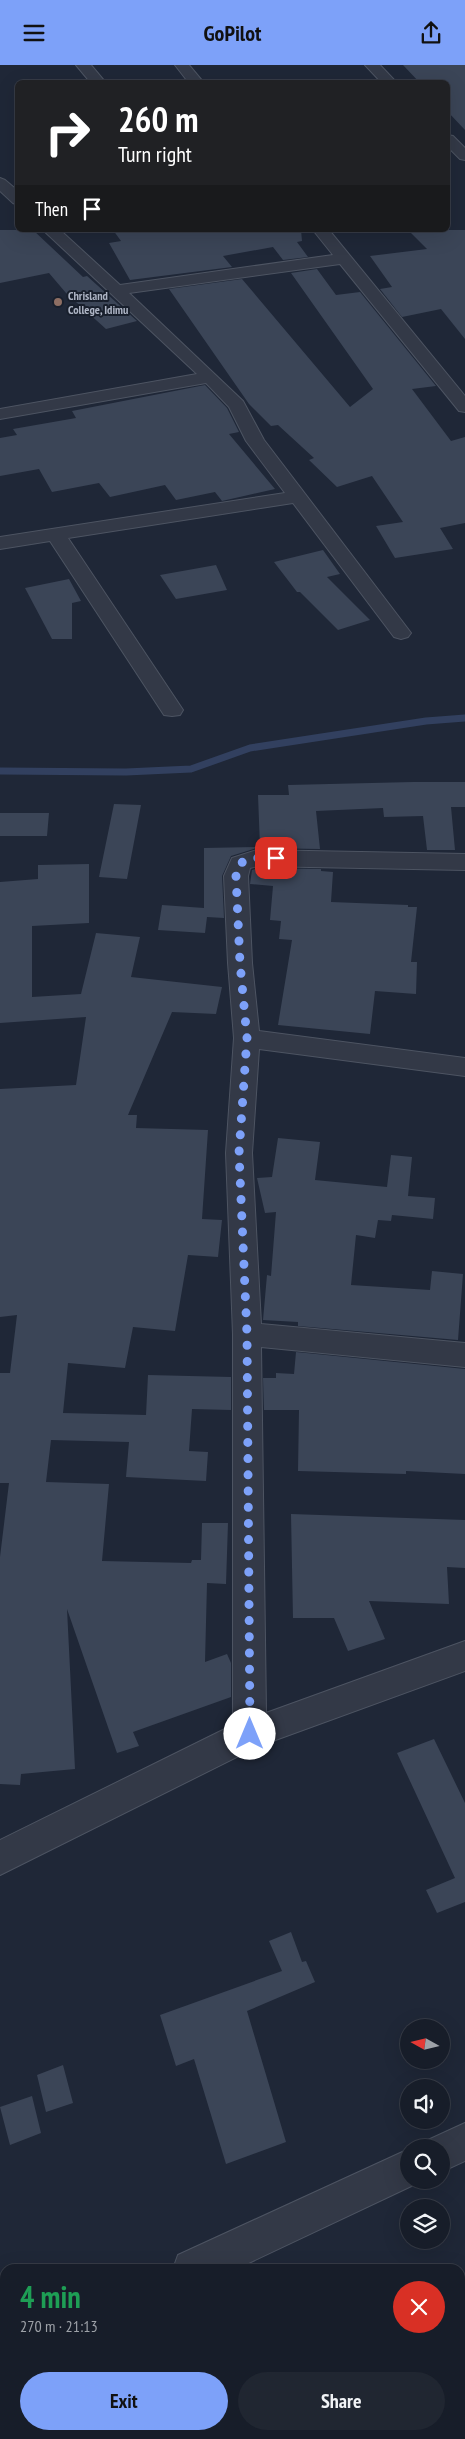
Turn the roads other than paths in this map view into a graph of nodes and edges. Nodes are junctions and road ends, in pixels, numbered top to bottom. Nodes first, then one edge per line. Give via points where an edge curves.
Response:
1 (83, 65) edge
2 (182, 65) edge
3 (372, 65) edge
4 (96, 80) edge
5 (194, 80) edge
6 (387, 80) edge
7 (0, 183) edge
8 (15, 197) edge
9 (52, 232) edge
10 (323, 232) edge
11 (343, 259) junction
12 (117, 290) junction
13 (210, 377) junction
14 (465, 407) edge
15 (0, 414) edge
16 (298, 497) junction
17 (56, 535) junction
18 (0, 543) edge
19 (401, 633) dead end
20 (172, 710) dead end
21 (465, 861) edge
22 (247, 1038) junction
23 (465, 1067) edge
24 (247, 1334) junction
25 (465, 1355) edge
26 (465, 1656) edge
27 (250, 1734) junction
28 (0, 1858) edge
29 (465, 2142) edge
30 (450, 2149) edge
31 (400, 2172) edge
32 (203, 2264) edge

1 - 4 street
2 - 5 street
3 - 6 street
7 - 8 street
9 - 12 street
10 - 11 street
11 - 12 street
11 - 14 street
12 - 13 street
13 - 15 street
13 - 16 street via 237,405 255,441
16 - 17 street
16 - 19 street
17 - 18 street
17 - 20 street
21 - 22 street via 257,858 240,863 236,876
22 - 23 street
22 - 24 street via 239,1153
24 - 25 street
24 - 27 street
26 - 27 street
27 - 28 street
29 - 30 street
31 - 32 street

